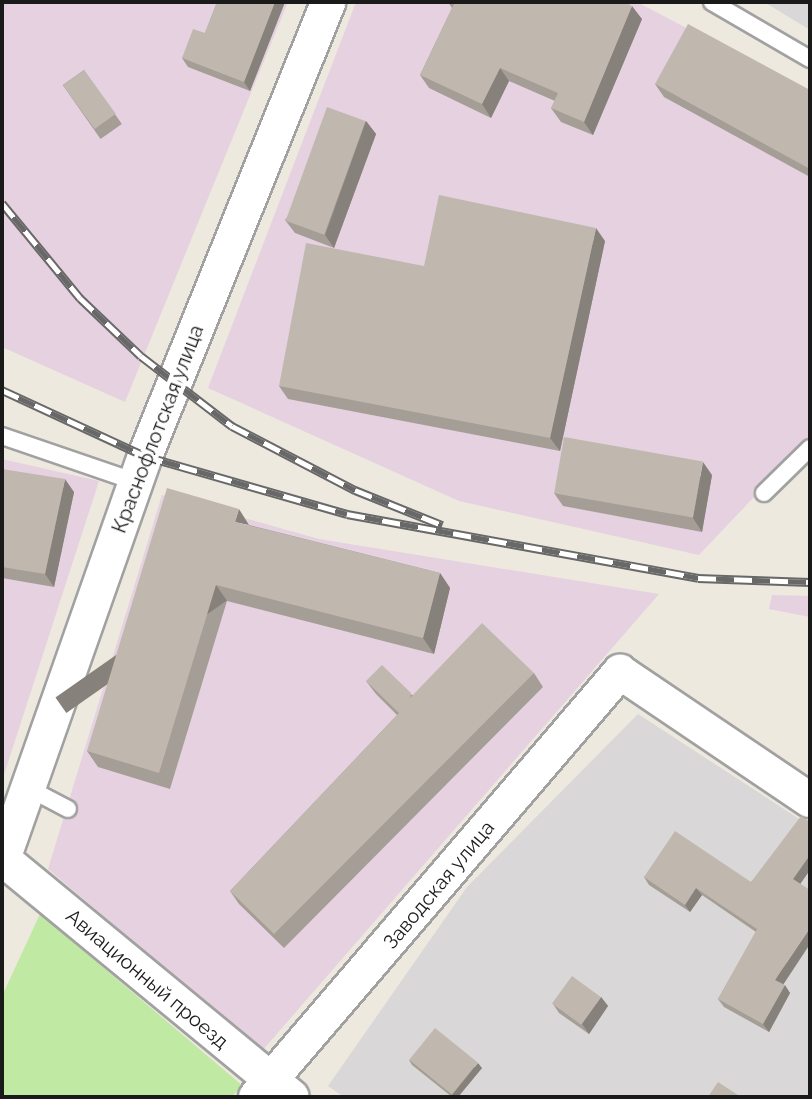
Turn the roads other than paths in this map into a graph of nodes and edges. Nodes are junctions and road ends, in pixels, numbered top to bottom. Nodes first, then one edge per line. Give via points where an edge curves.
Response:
1 (328, 2) edge
2 (712, 2) edge
3 (810, 59) edge
4 (2, 436) edge
5 (810, 448) edge
6 (136, 482) junction
7 (764, 493) dead end
8 (28, 788) junction
9 (810, 800) edge
10 (68, 809) dead end
11 (3, 860) edge
12 (273, 1092) edge

1 - 6 street, Краснофлотская улица
2 - 3 lane
4 - 6 lane
5 - 7 lane
6 - 8 street, Краснофлотская улица
8 - 10 lane
8 - 11 street, Краснофлотская улица
9 - 12 street, Заводская улица via 620,672
11 - 12 street, Авиационный проезд

